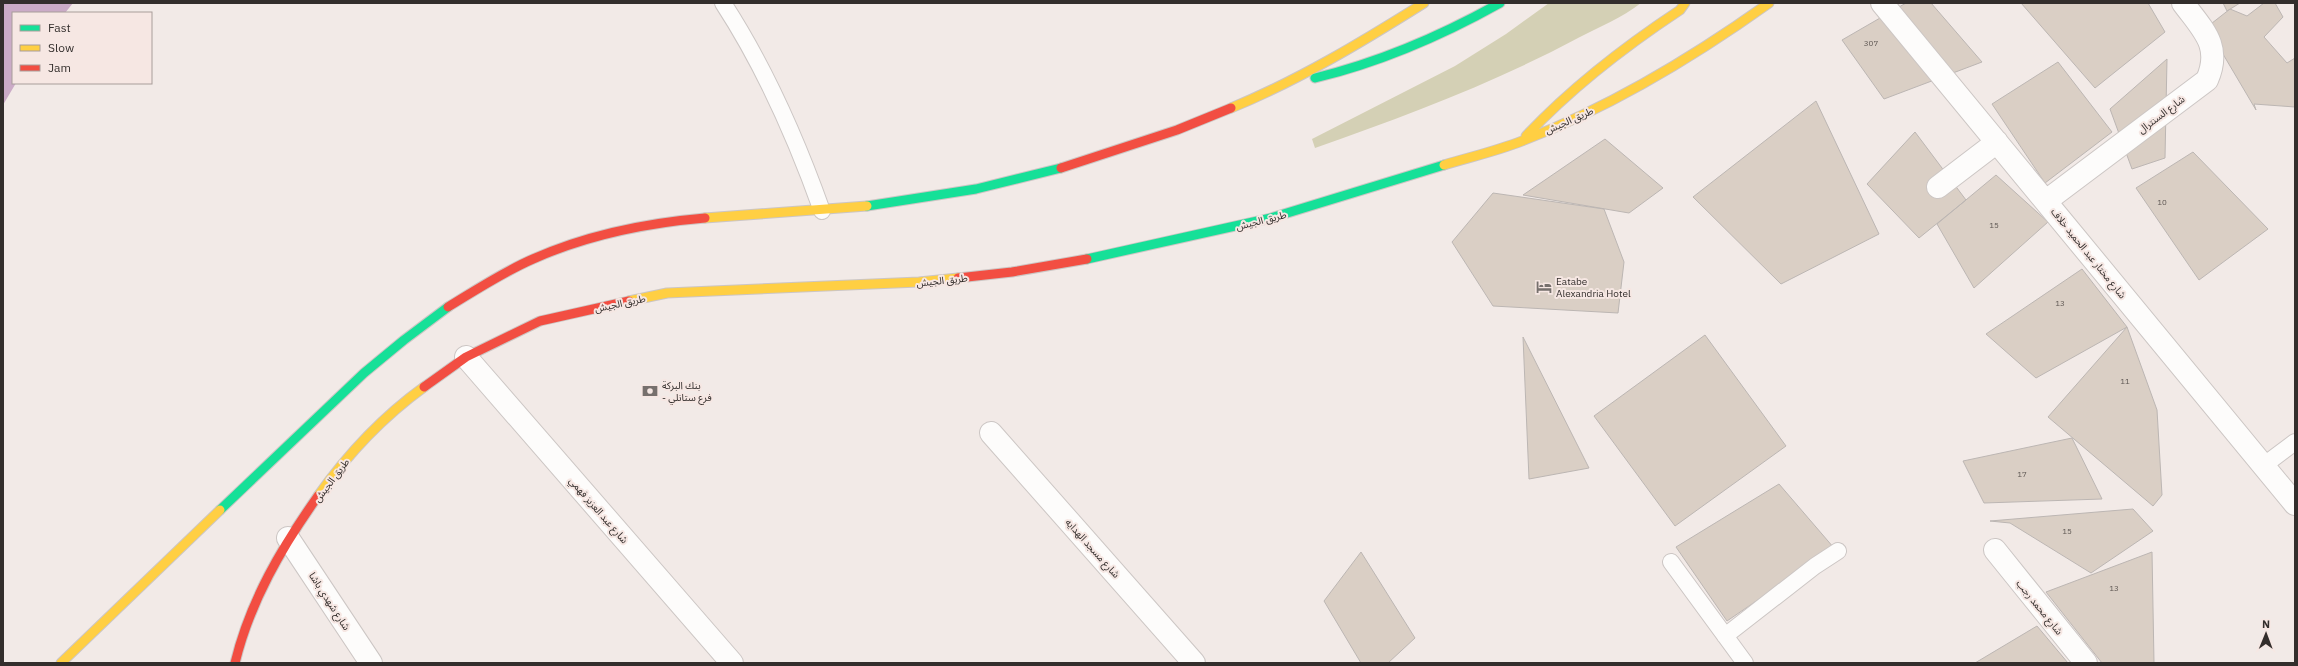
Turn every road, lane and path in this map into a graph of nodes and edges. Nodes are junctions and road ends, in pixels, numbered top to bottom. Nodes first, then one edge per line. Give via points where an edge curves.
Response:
1 (723, 3) edge
2 (1424, 3) edge
3 (1500, 3) edge
4 (1685, 3) edge
5 (1769, 3) edge
6 (1882, 3) edge
7 (2183, 3) edge
8 (1282, 86) junction
9 (1522, 141) junction
10 (1997, 142) junction
11 (1938, 187) dead end
12 (2046, 201) junction
13 (822, 211) junction
14 (466, 356) junction
15 (991, 433) dead end
16 (2295, 442) edge
17 (2263, 466) junction
18 (2295, 504) edge
19 (288, 538) junction
20 (1995, 550) dead end
21 (1838, 551) dead end
22 (1671, 562) dead end
23 (1726, 636) junction
24 (61, 663) edge
25 (235, 663) edge
26 (371, 663) edge
27 (732, 663) edge
28 (1194, 663) edge
29 (1745, 663) edge
30 (2086, 663) edge

1 - 13 lane via 748,42 779,101
2 - 8 highway via 1339,56
3 - 8 highway via 1423,43 1330,75
4 - 9 highway via 1680,10 1594,69 1546,114
5 - 9 highway, طريق الجيش via 1723,36 1660,75 1596,108
6 - 10 street, شارع مختار عبد الحميد خلاف
7 - 12 street, شارع السنترال via 2212,45 2214,57 2207,80
8 - 13 highway via 1222,113 1079,163 994,185 908,201
9 - 14 highway, طريق الجيش via 1271,218 1105,256 1012,272 919,282 667,293 540,321
10 - 11 street
10 - 12 street, شارع مختار عبد الحميد خلاف
12 - 17 street, شارع مختار عبد الحميد خلاف
13 - 24 highway via 656,224 581,240 509,270 445,309 330,405
14 - 19 highway, طريق الجيش via 406,400 341,464
14 - 27 street, شارع عبد العزيز فهمي
15 - 28 street, شارع مسجد الهدايه
16 - 17 lane
17 - 18 street, شارع مختار عبد الحميد خلاف
19 - 25 highway, طريق الجيش via 260,591
19 - 26 street, شارع شهدي باشا
20 - 30 street, شارع محمد رجب
21 - 23 lane
22 - 23 lane
23 - 29 lane

